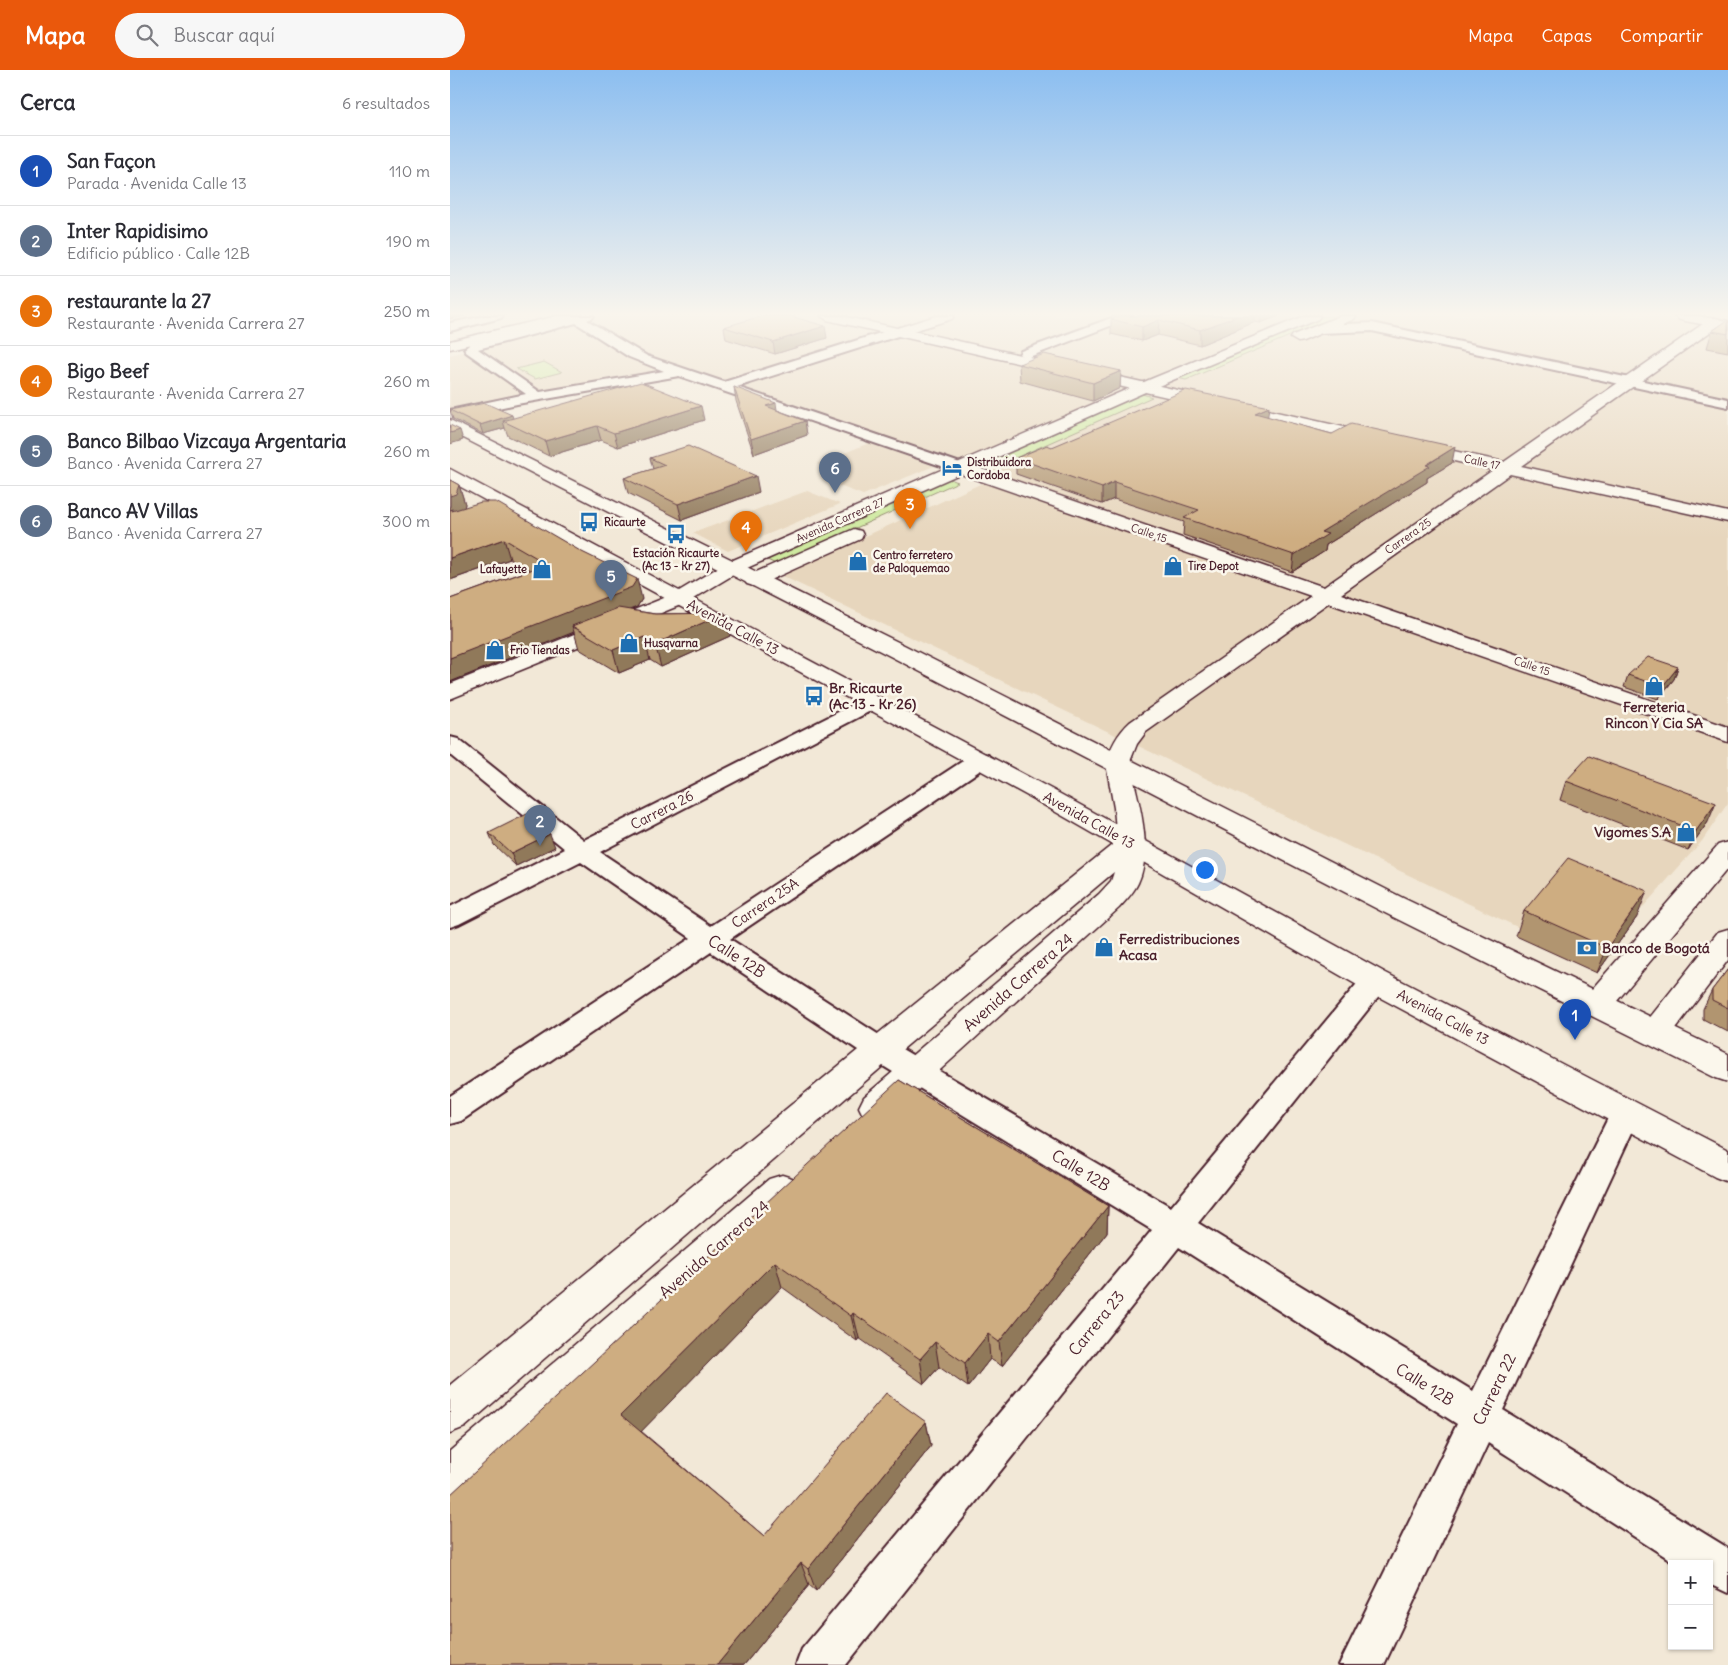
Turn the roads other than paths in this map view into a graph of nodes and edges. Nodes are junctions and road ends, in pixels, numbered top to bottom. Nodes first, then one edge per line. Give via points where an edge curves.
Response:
1 (529, 390) edge
2 (570, 390) edge
3 (731, 390) edge
4 (1137, 390) edge
5 (1177, 390) edge
6 (1186, 390) edge
7 (1617, 390) edge
8 (1669, 390) edge
9 (537, 396) junction
10 (1728, 403) edge
11 (1145, 404) dead end
12 (450, 414) edge
13 (450, 425) edge
14 (1388, 437) edge
15 (1407, 442) edge
16 (1511, 464) junction
17 (1004, 467) dead end
18 (450, 474) edge
19 (984, 476) junction
20 (962, 477) junction
21 (507, 505) junction
22 (1728, 509) edge
23 (488, 511) edge
24 (1728, 517) edge
25 (874, 526) dead end
26 (732, 568) junction
27 (754, 580) junction
28 (1325, 594) junction
29 (680, 598) junction
30 (450, 692) edge
31 (865, 706) junction
32 (1728, 735) edge
33 (450, 744) edge
34 (980, 760) junction
35 (1118, 764) junction
36 (1132, 843) junction
37 (582, 851) junction
38 (1728, 851) edge
39 (450, 918) edge
40 (711, 939) junction
41 (1728, 939) edge
42 (1374, 981) junction
43 (1596, 1005) junction
44 (1655, 1033) junction
45 (880, 1050) junction
46 (1728, 1069) edge
47 (917, 1071) junction
48 (450, 1112) edge
49 (1626, 1113) junction
50 (852, 1128) edge
51 (809, 1166) edge
52 (1728, 1167) edge
53 (705, 1198) junction
54 (1175, 1226) junction
55 (738, 1227) junction
56 (450, 1412) edge
57 (1480, 1418) junction
58 (450, 1480) edge
59 (1728, 1572) edge
60 (818, 1665) edge
61 (1361, 1665) edge

1 - 9 street
2 - 9 street
3 - 20 street
4 - 20 main road, Avenida Carrera 27
5 - 11 main road
6 - 14 main road
7 - 16 main road, Carrera 25
8 - 10 street
9 - 12 street
13 - 26 main road
15 - 16 main road, Calle 17
16 - 22 main road, Calle 17
16 - 24 main road, Calle 17
16 - 28 main road, Carrera 25
17 - 19 main road, Avenida Carrera 27
18 - 21 main road, Avenida Calle 13
19 - 20 main road, Avenida Carrera 27
19 - 28 main road, Calle 15
20 - 26 main road, Avenida Carrera 27
21 - 23 street
21 - 29 main road, Avenida Calle 13
25 - 27 main road, Avenida Carrera 27
26 - 27 main road
26 - 29 main road, Avenida Carrera 27
27 - 35 main road
28 - 32 main road, Calle 15
28 - 35 main road, Carrera 25 via 1138,727 1123,746
29 - 30 main road, Avenida Carrera 27
29 - 31 main road, Avenida Calle 13
31 - 34 main road, Avenida Calle 13
31 - 37 street, Carrera 26
33 - 37 street, Calle 12B
34 - 36 main road, Avenida Calle 13
34 - 40 street, Carrera 25A
35 - 36 main road, Avenida Carrera 24
35 - 43 main road
36 - 42 main road, Avenida Calle 13
36 - 45 main road
36 - 47 main road, Avenida Carrera 24 via 1124,882 1110,901
37 - 39 street, Carrera 26
37 - 40 street, Calle 12B
38 - 43 main road
40 - 45 street, Calle 12B
40 - 48 street, Carrera 25A
41 - 44 main road
42 - 49 main road, Avenida Calle 13
42 - 54 street, Carrera 23
43 - 44 main road
44 - 46 main road
45 - 47 street, Calle 12B
45 - 53 main road
47 - 50 main road, Avenida Carrera 24
47 - 54 street, Calle 12B
49 - 52 main road, Avenida Calle 13
49 - 57 street, Carrera 22
51 - 55 main road, Avenida Carrera 24
53 - 55 main road
53 - 56 main road
54 - 57 street, Calle 12B
54 - 60 street, Carrera 23
55 - 58 main road, Avenida Carrera 24
57 - 59 street, Calle 12B
57 - 61 street, Carrera 22

